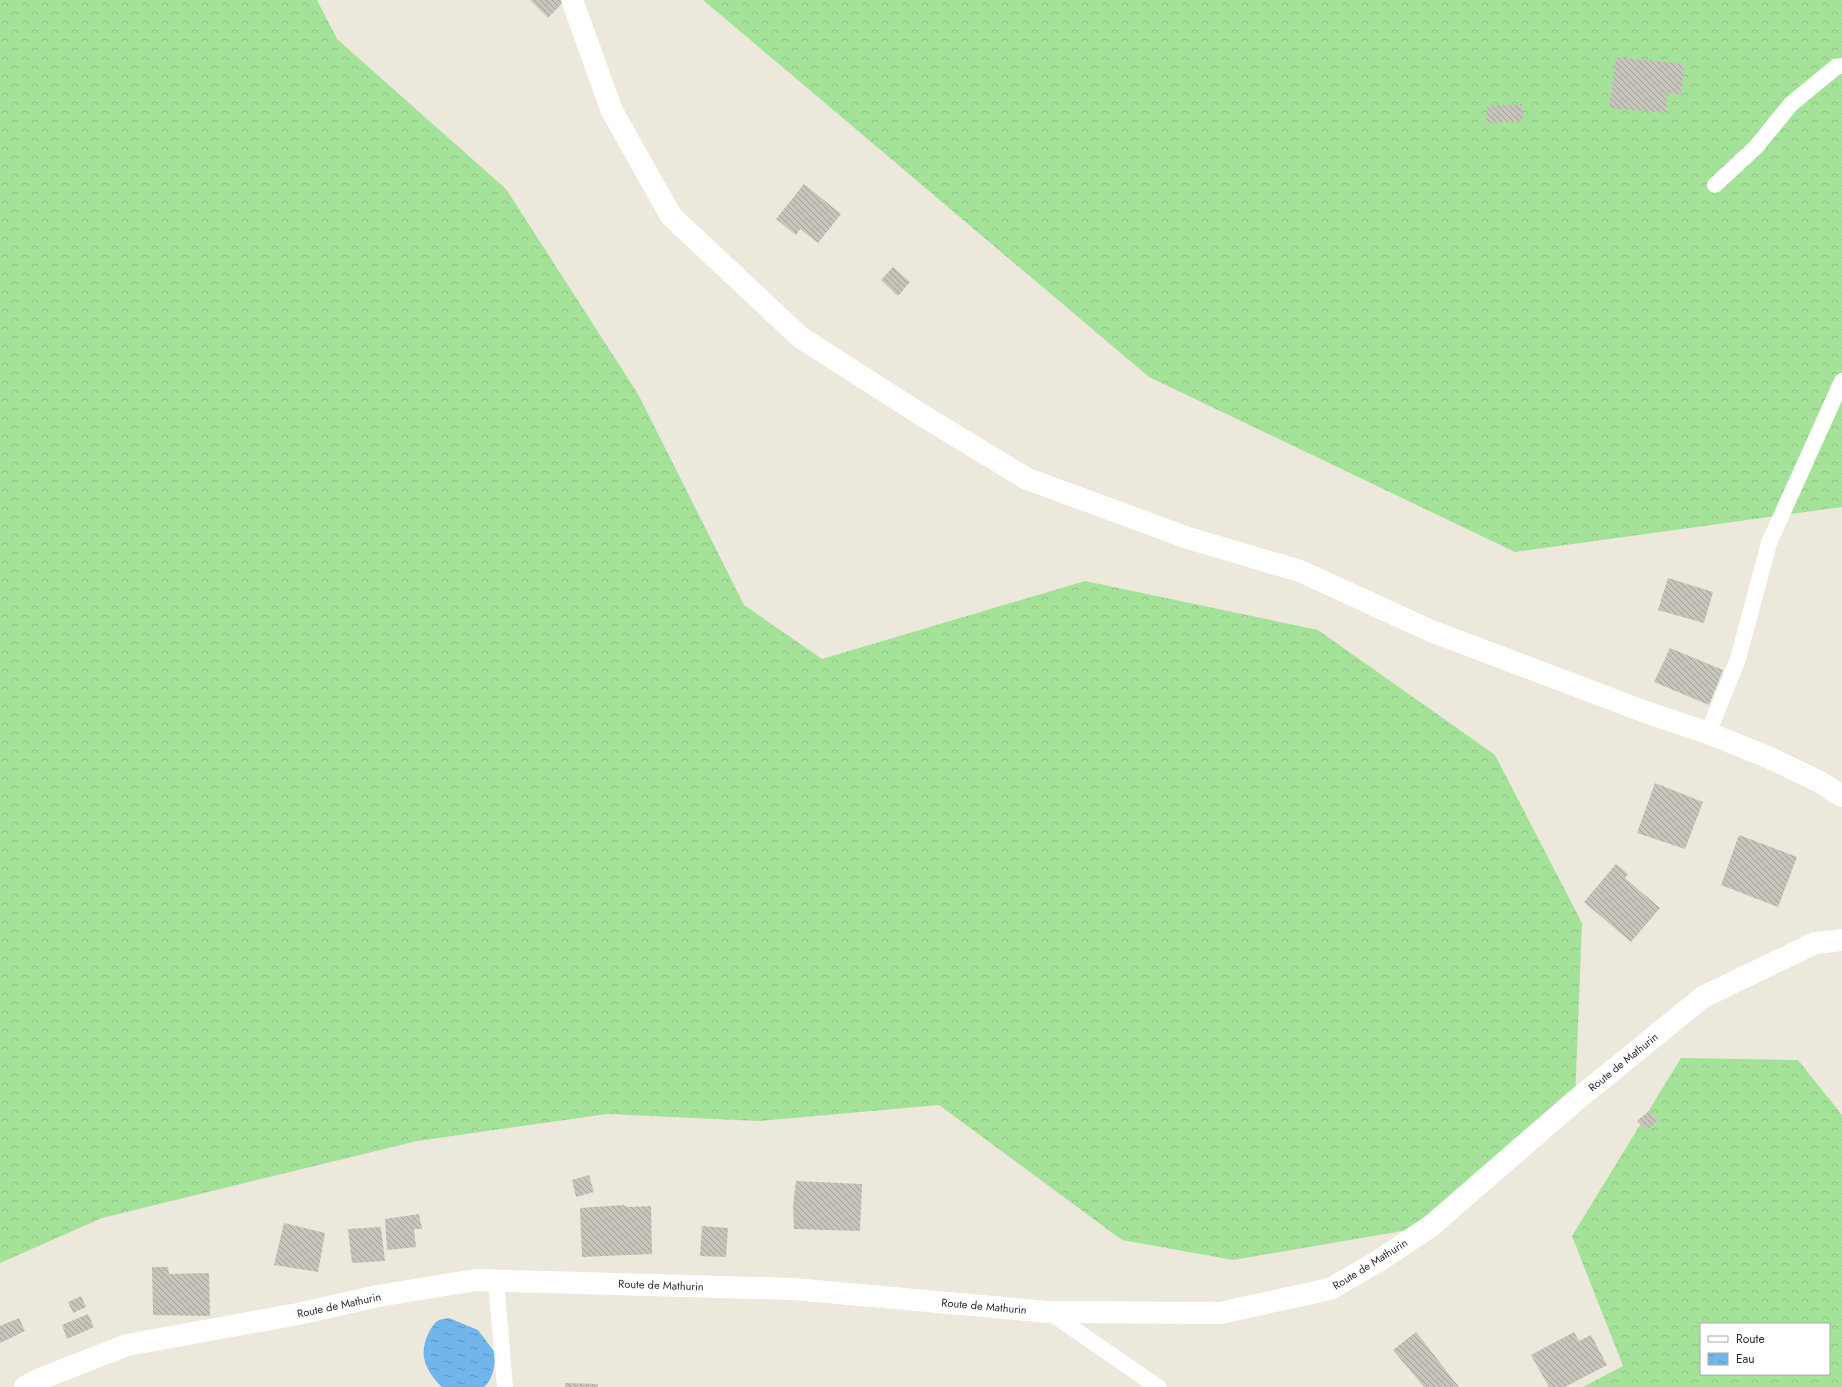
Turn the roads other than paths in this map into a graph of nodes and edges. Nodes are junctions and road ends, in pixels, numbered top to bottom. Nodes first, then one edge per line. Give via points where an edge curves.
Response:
1 (572, 0) edge
2 (1842, 66) edge
3 (1715, 185) dead end
4 (1842, 381) edge
5 (1708, 733) junction
6 (1842, 796) edge
7 (1842, 940) edge
8 (496, 1281) junction
9 (1049, 1312) junction
10 (24, 1387) edge
11 (505, 1387) edge
12 (1158, 1387) edge

1 - 5 street via 612,112 671,216 800,338 1025,478 1188,538 1300,572 1431,631
2 - 3 lane via 1836,67 1791,104 1756,147
4 - 5 lane via 1769,543 1738,659
5 - 6 street via 1770,758 1820,782
7 - 9 street, Route de Mathurin via 1815,943 1703,997 1575,1101 1431,1226 1330,1289 1220,1313
8 - 9 street, Route de Mathurin via 794,1289
8 - 10 street, Route de Mathurin via 476,1280 378,1296 127,1345
8 - 11 lane
9 - 12 lane

